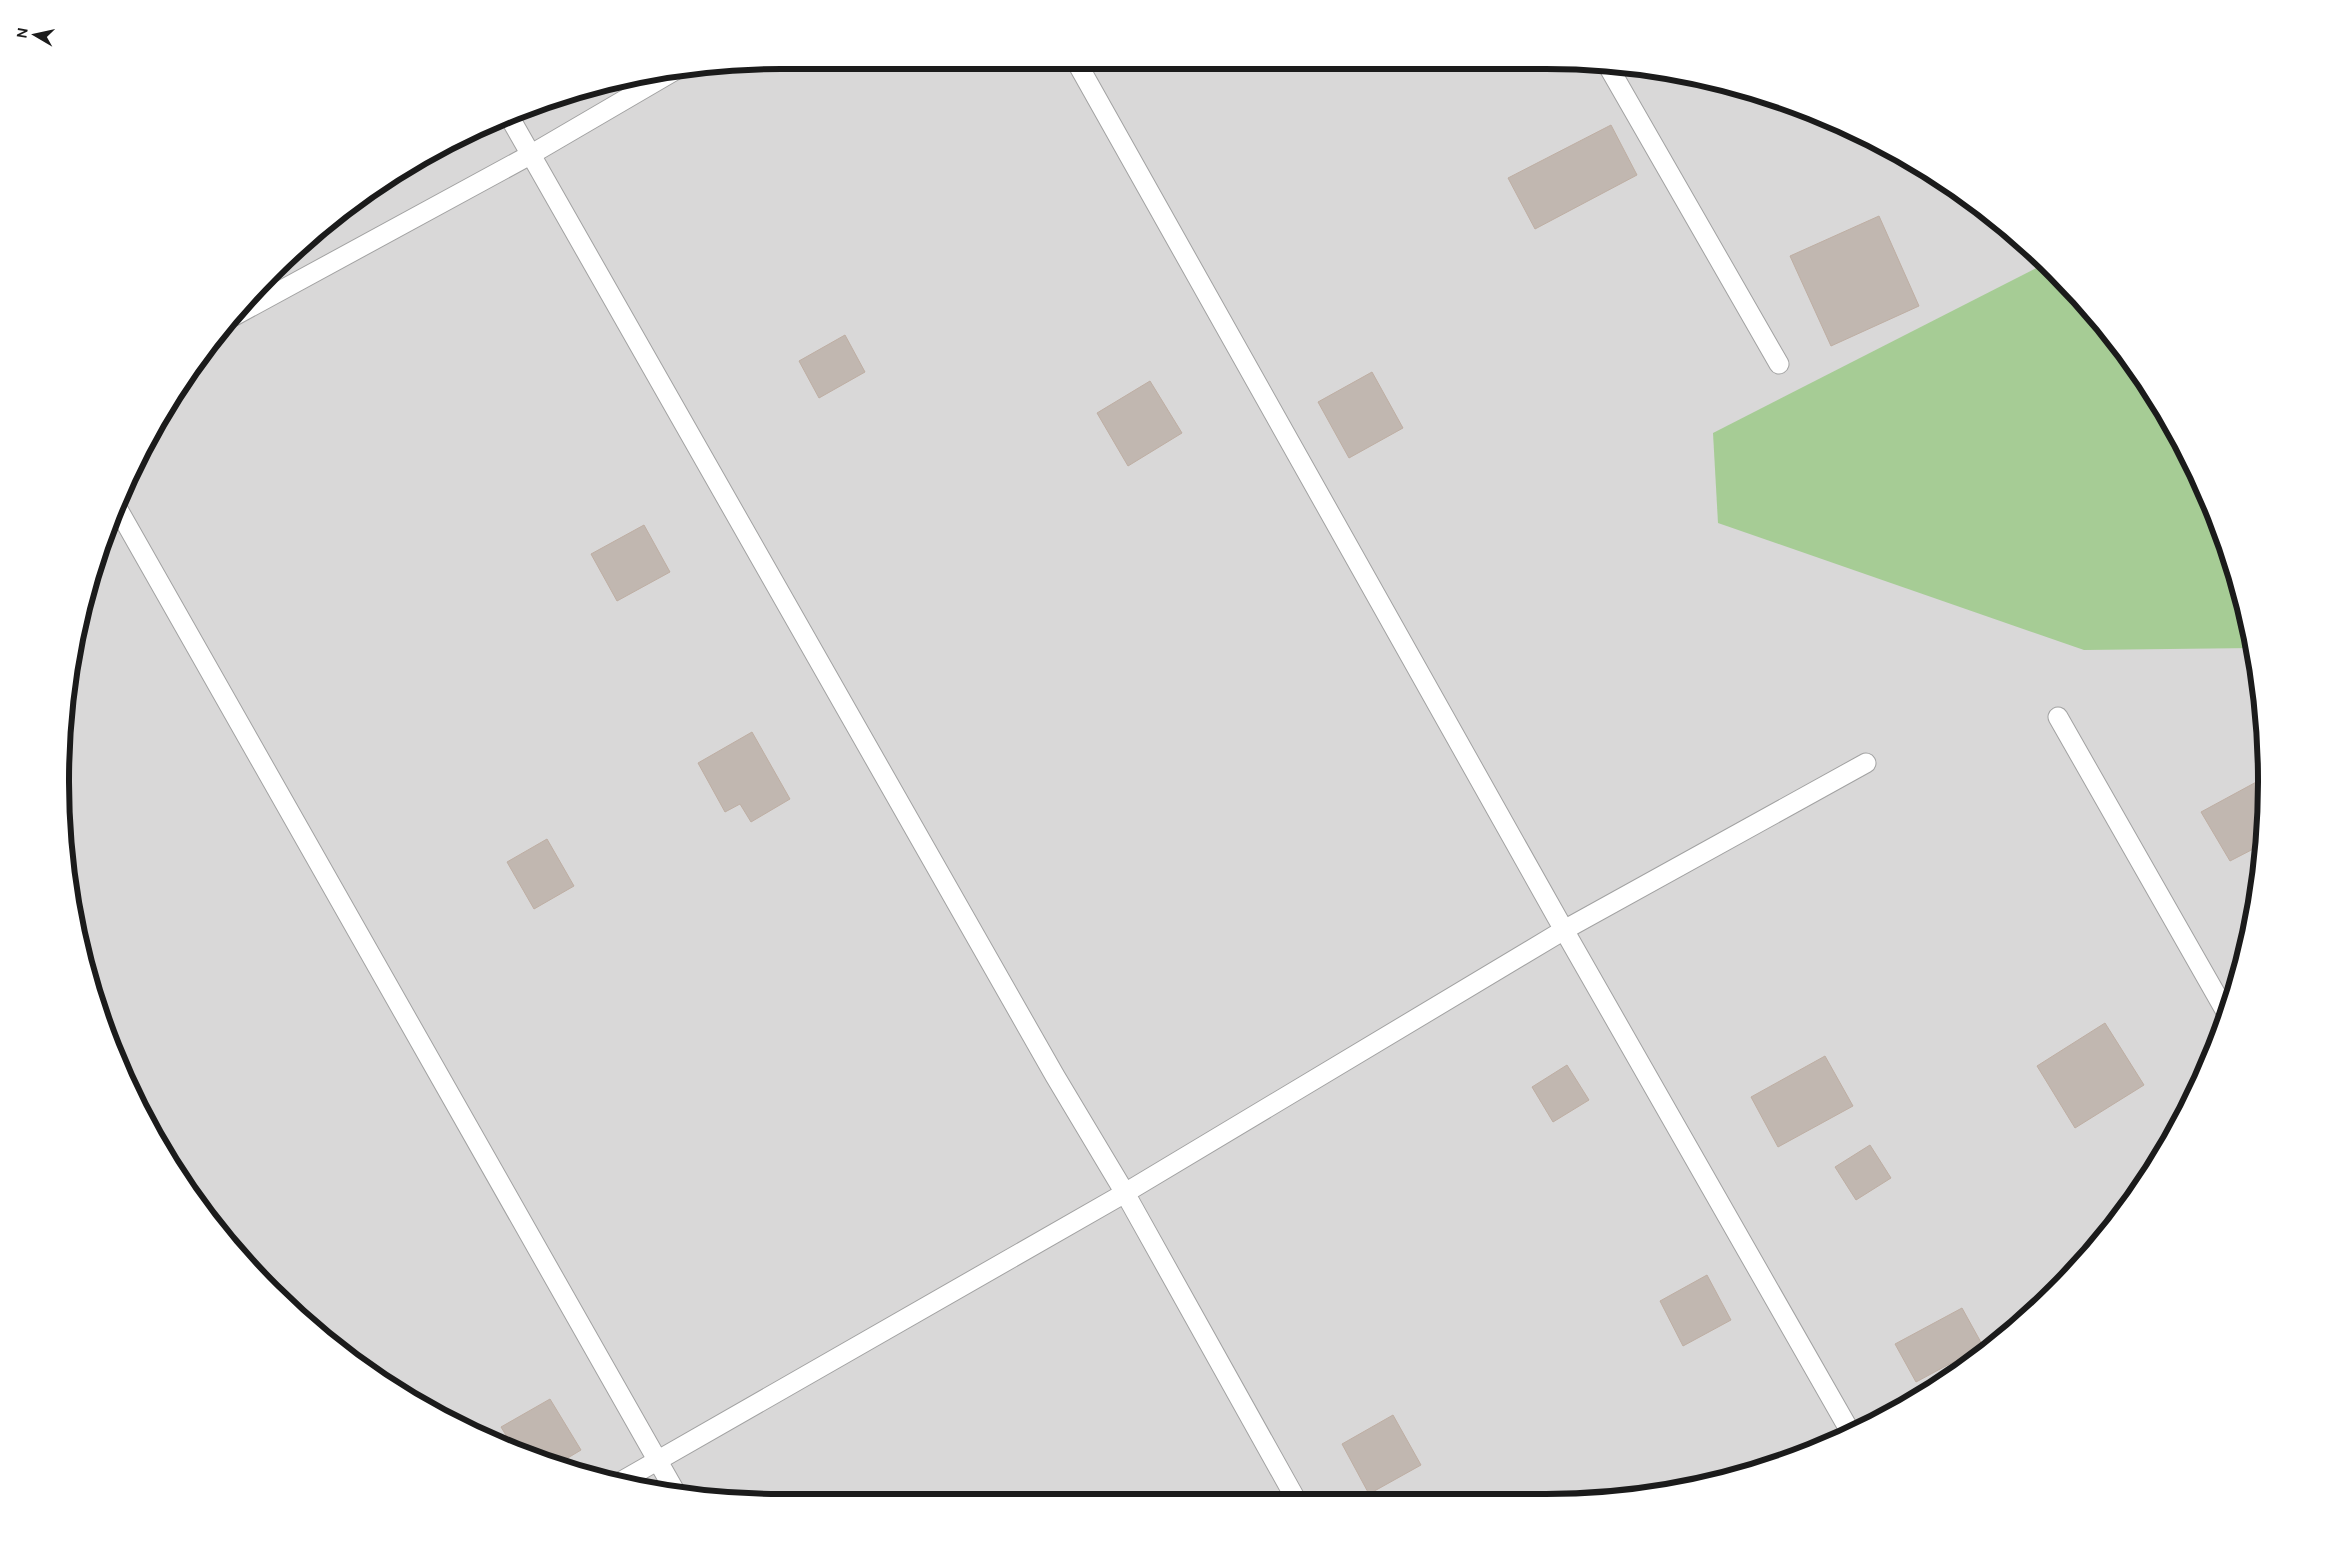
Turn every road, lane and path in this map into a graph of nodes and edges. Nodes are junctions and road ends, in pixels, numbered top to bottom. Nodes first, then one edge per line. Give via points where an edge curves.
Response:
1 (1080, 69) edge
2 (1611, 72) edge
3 (660, 79) edge
4 (512, 122) edge
5 (530, 155) junction
6 (251, 307) edge
7 (1779, 364) dead end
8 (121, 513) edge
9 (2058, 717) dead end
10 (1866, 763) dead end
11 (1564, 930) junction
12 (2222, 1005) edge
13 (1125, 1192) junction
14 (1848, 1427) edge
15 (658, 1460) junction
16 (628, 1478) edge
17 (672, 1486) edge
18 (1293, 1494) edge

1 - 11 lane
2 - 7 lane
3 - 5 lane
4 - 5 lane
5 - 6 lane
5 - 13 lane via 1050,1068
8 - 15 lane
9 - 12 lane
10 - 11 lane
11 - 13 lane
11 - 14 lane
13 - 15 lane
13 - 18 lane
15 - 16 lane
15 - 17 lane

